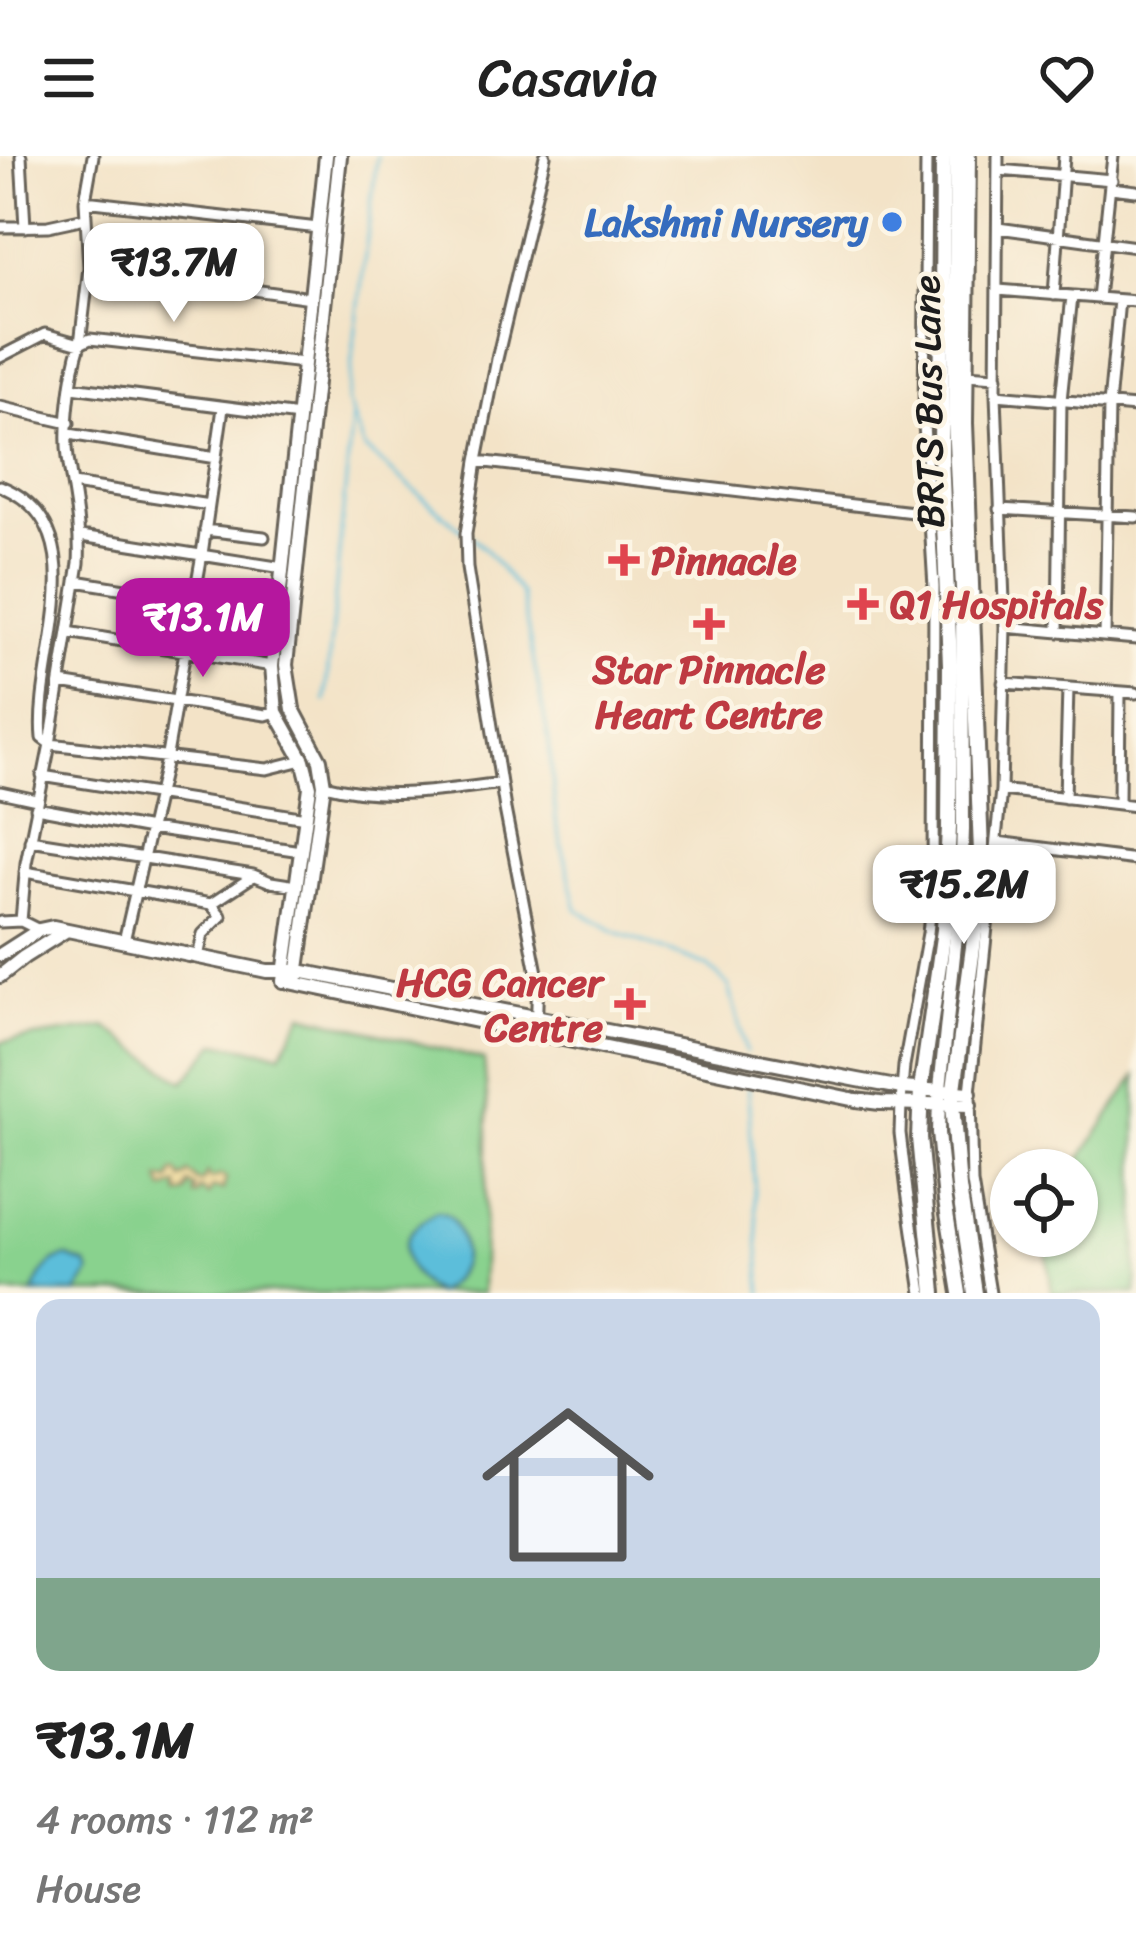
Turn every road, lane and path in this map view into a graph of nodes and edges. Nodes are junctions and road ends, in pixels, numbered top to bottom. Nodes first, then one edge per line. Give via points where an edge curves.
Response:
1 (21, 156) edge
2 (93, 156) edge
3 (326, 156) edge
4 (340, 156) edge
5 (545, 156) edge
6 (926, 156) edge
7 (943, 156) edge
8 (956, 156) edge
9 (968, 156) edge
10 (998, 156) edge
11 (1064, 156) edge
12 (1113, 156) edge
13 (999, 170) junction
14 (1063, 176) junction
15 (1111, 184) junction
16 (1136, 191) edge
17 (85, 201) junction
18 (85, 218) junction
19 (0, 227) edge
20 (25, 227) junction
21 (319, 228) junction
22 (998, 228) junction
23 (1058, 237) junction
24 (1105, 243) junction
25 (1136, 247) edge
26 (89, 267) junction
27 (998, 290) junction
28 (1054, 295) junction
29 (1072, 296) junction
30 (311, 298) junction
31 (1098, 298) junction
32 (1119, 300) junction
33 (1136, 301) edge
34 (80, 344) junction
35 (0, 357) edge
36 (304, 362) junction
37 (965, 375) junction
38 (997, 377) junction
39 (72, 387) junction
40 (996, 395) junction
41 (1061, 400) junction
42 (1109, 405) junction
43 (0, 407) edge
44 (1136, 407) edge
45 (223, 408) junction
46 (299, 416) junction
47 (69, 429) junction
48 (216, 458) junction
49 (477, 461) junction
50 (73, 484) junction
51 (0, 486) edge
52 (209, 505) junction
53 (999, 509) junction
54 (1058, 512) junction
55 (930, 514) junction
56 (1108, 515) junction
57 (1136, 517) edge
58 (205, 530) junction
59 (81, 536) junction
60 (264, 537) dead end
61 (202, 554) junction
62 (289, 570) junction
63 (76, 581) junction
64 (194, 602) junction
65 (278, 614) junction
66 (1005, 627) junction
67 (1058, 631) junction
68 (68, 632) junction
69 (1105, 636) junction
70 (1136, 640) edge
71 (184, 652) junction
72 (272, 666) junction
73 (60, 682) junction
74 (1003, 683) junction
75 (1068, 688) junction
76 (1120, 692) junction
77 (1136, 693) edge
78 (176, 702) junction
79 (276, 712) junction
80 (50, 744) junction
81 (977, 745) junction
82 (1002, 746) junction
83 (166, 755) junction
84 (303, 760) junction
85 (42, 776) junction
86 (501, 783) junction
87 (324, 785) junction
88 (1000, 790) junction
89 (0, 792) edge
90 (158, 796) junction
91 (1065, 799) junction
92 (36, 804) junction
93 (1119, 804) junction
94 (1136, 806) edge
95 (306, 818) junction
96 (150, 829) junction
97 (30, 840) junction
98 (998, 842) junction
99 (301, 851) junction
100 (143, 859) junction
101 (1136, 860) edge
102 (26, 872) junction
103 (254, 875) junction
104 (296, 886) junction
105 (136, 890) junction
106 (211, 904) junction
107 (21, 921) junction
108 (0, 922) edge
109 (39, 930) junction
110 (67, 930) junction
111 (124, 940) junction
112 (0, 955) edge
113 (198, 957) junction
114 (0, 976) edge
115 (291, 976) junction
116 (537, 1017) junction
117 (536, 1033) junction
118 (901, 1095) junction
119 (921, 1096) junction
120 (946, 1097) junction
121 (970, 1099) junction
122 (922, 1293) edge
123 (934, 1293) edge
124 (960, 1293) edge
125 (975, 1293) edge
126 (990, 1293) edge

1 - 20 street
2 - 17 street
3 - 21 street
4 - 62 street
5 - 49 street
6 - 55 street
7 - 119 main road via 949,827
8 - 120 street, BRTS Bus Lane via 963,830
9 - 37 main road
10 - 13 street
11 - 14 street
12 - 15 street
13 - 14 street
13 - 22 street
14 - 15 street
14 - 23 street
15 - 16 street
15 - 24 street
17 - 18 street
17 - 21 street
18 - 20 street
18 - 26 street
19 - 20 street
21 - 30 street
22 - 23 street
22 - 27 street
23 - 24 street
23 - 28 street
24 - 25 street
24 - 31 street
26 - 30 street
26 - 34 street
27 - 28 street
27 - 38 street
28 - 29 street
29 - 31 street
29 - 41 street
30 - 36 street
31 - 32 street
32 - 33 street
32 - 42 street
34 - 35 street via 45,334
34 - 36 street
34 - 39 street
36 - 46 street
37 - 38 street
37 - 81 main road
38 - 40 street
39 - 45 street
39 - 47 street
40 - 41 street
40 - 53 street
41 - 42 street
41 - 54 street
42 - 44 street
42 - 56 street
43 - 47 street
45 - 46 street
45 - 48 street
46 - 62 street
47 - 48 street
47 - 50 street
48 - 52 street
49 - 55 street
49 - 86 street via 466,568
50 - 52 street
50 - 59 street
51 - 80 street via 42,514 52,536 57,600 40,721
52 - 58 street
53 - 54 street
53 - 66 street
54 - 56 street
54 - 67 street
55 - 118 street via 933,887
56 - 57 street
56 - 69 street
58 - 60 street
58 - 61 street
59 - 61 street
59 - 63 street
61 - 62 street
61 - 64 street
62 - 65 street
62 - 87 street via 292,709 320,760
63 - 64 street
63 - 68 street
64 - 65 street
64 - 71 street
65 - 72 street
66 - 67 street
66 - 74 street
67 - 69 street
68 - 71 street
68 - 73 street
69 - 70 street
71 - 72 street
71 - 78 street
72 - 79 street
73 - 78 street
73 - 80 street
74 - 75 street
74 - 82 street
75 - 76 street
75 - 91 street
76 - 77 street
76 - 93 street
78 - 79 street
78 - 83 street
79 - 84 street
80 - 83 street
80 - 85 street
81 - 82 street
81 - 120 main road via 982,880
82 - 88 street
83 - 84 street via 267,769
83 - 90 street
84 - 95 street
85 - 90 street
85 - 92 street
86 - 87 street via 418,794
86 - 116 street via 538,979
87 - 115 street
88 - 91 street
88 - 98 street
89 - 92 street
90 - 95 street
90 - 96 street
91 - 93 street
92 - 96 street
92 - 97 street
93 - 94 street
95 - 99 street
96 - 99 street
96 - 100 street
97 - 100 street
97 - 102 street
98 - 101 street
98 - 121 street
99 - 104 street
100 - 103 street
100 - 105 street
102 - 105 street
102 - 107 street
103 - 104 street
103 - 106 street
104 - 115 street
105 - 106 street
105 - 111 street
106 - 113 street via 221,916 203,934
107 - 108 street
107 - 109 street
109 - 110 street
109 - 112 street
110 - 111 street
110 - 114 street
111 - 113 street
113 - 115 street
115 - 116 street
115 - 117 street
116 - 117 street
116 - 118 street
117 - 118 street via 856,1100
118 - 119 street
118 - 122 street
119 - 120 street
119 - 123 main road
120 - 121 street
120 - 124 street, BRTS Bus Lane via 939,1154
120 - 125 main road
121 - 126 street via 972,1184

